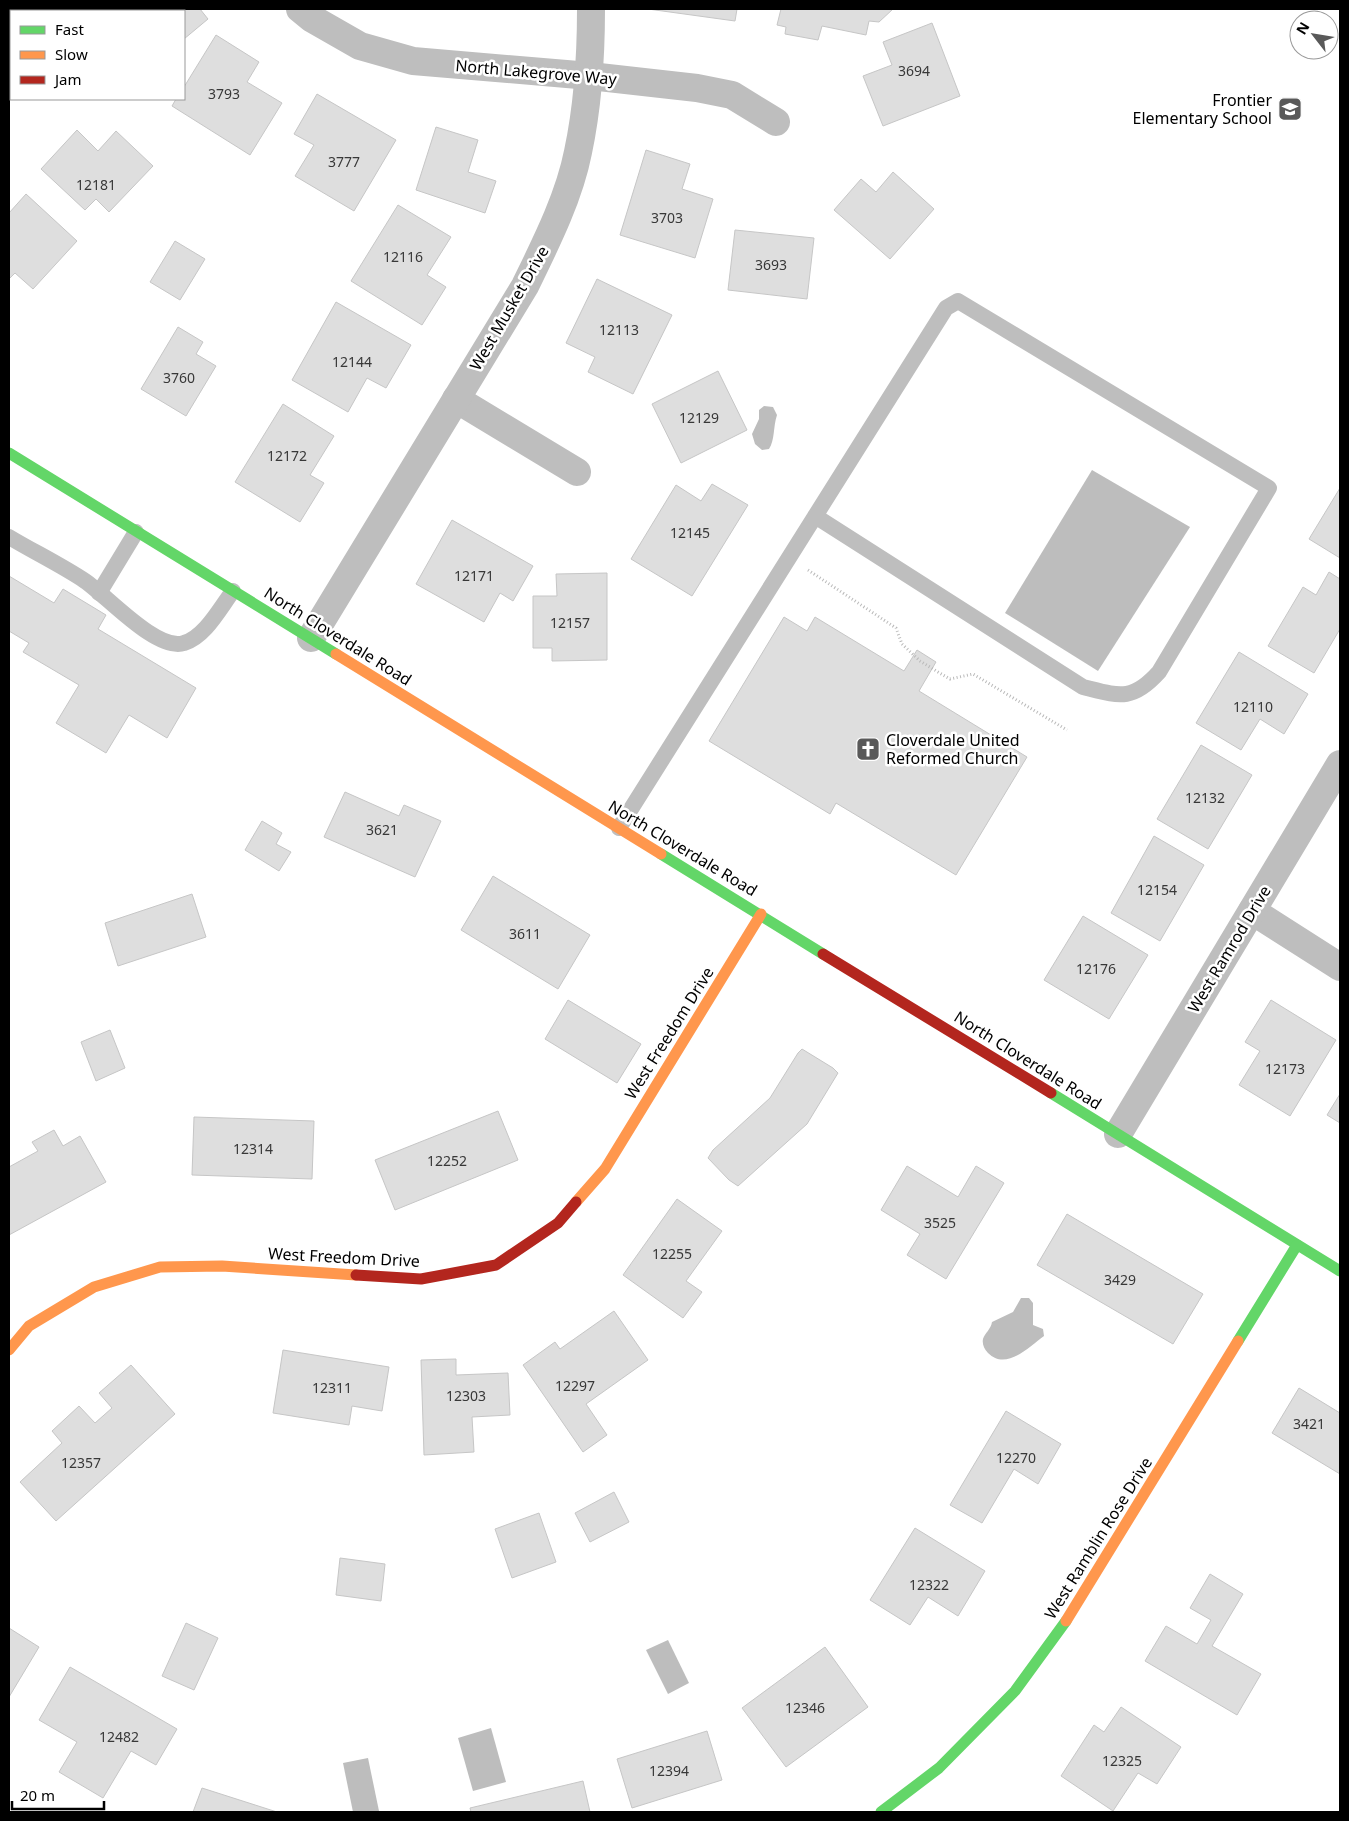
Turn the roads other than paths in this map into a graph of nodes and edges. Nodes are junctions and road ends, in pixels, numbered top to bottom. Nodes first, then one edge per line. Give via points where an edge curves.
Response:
1 (300, 9) edge
2 (591, 9) edge
3 (590, 76) junction
4 (776, 122) dead end
5 (456, 399) junction
6 (9, 453) edge
7 (576, 472) dead end
8 (815, 516) junction
9 (136, 532) junction
10 (9, 537) edge
11 (232, 590) junction
12 (99, 593) junction
13 (311, 638) junction
14 (1340, 764) edge
15 (618, 828) junction
16 (1252, 911) junction
17 (762, 914) junction
18 (1340, 967) edge
19 (1118, 1134) junction
20 (1297, 1245) junction
21 (1340, 1271) edge
22 (9, 1350) edge
23 (881, 1812) edge

1 - 3 street, North Lakegrove Way via 360,46 413,61
2 - 3 street, West Musket Drive
3 - 4 street, North Lakegrove Way via 732,95
3 - 5 street, West Musket Drive via 578,154 553,230 525,286
5 - 7 street
5 - 13 street, West Musket Drive
6 - 9 street, North Cloverdale Road
8 - 8 lane via 946,308 958,301 1269,488 1159,672 1135,693 1114,694 1084,687
8 - 15 lane
9 - 11 street, North Cloverdale Road
9 - 12 lane
10 - 12 lane via 87,582
11 - 12 lane via 195,639 182,644 161,640
11 - 13 street, North Cloverdale Road
13 - 15 street, North Cloverdale Road
14 - 16 street, West Ramrod Drive
15 - 17 street, North Cloverdale Road
16 - 18 street
16 - 19 street, West Ramrod Drive
17 - 19 street, North Cloverdale Road
17 - 22 street, West Freedom Drive via 605,1168 558,1223 496,1265 421,1279 222,1266 160,1267 94,1287 29,1326
19 - 20 street, North Cloverdale Road
20 - 21 street, North Cloverdale Road
20 - 23 street, West Ramblin Rose Drive via 1077,1605 1015,1691 940,1768

